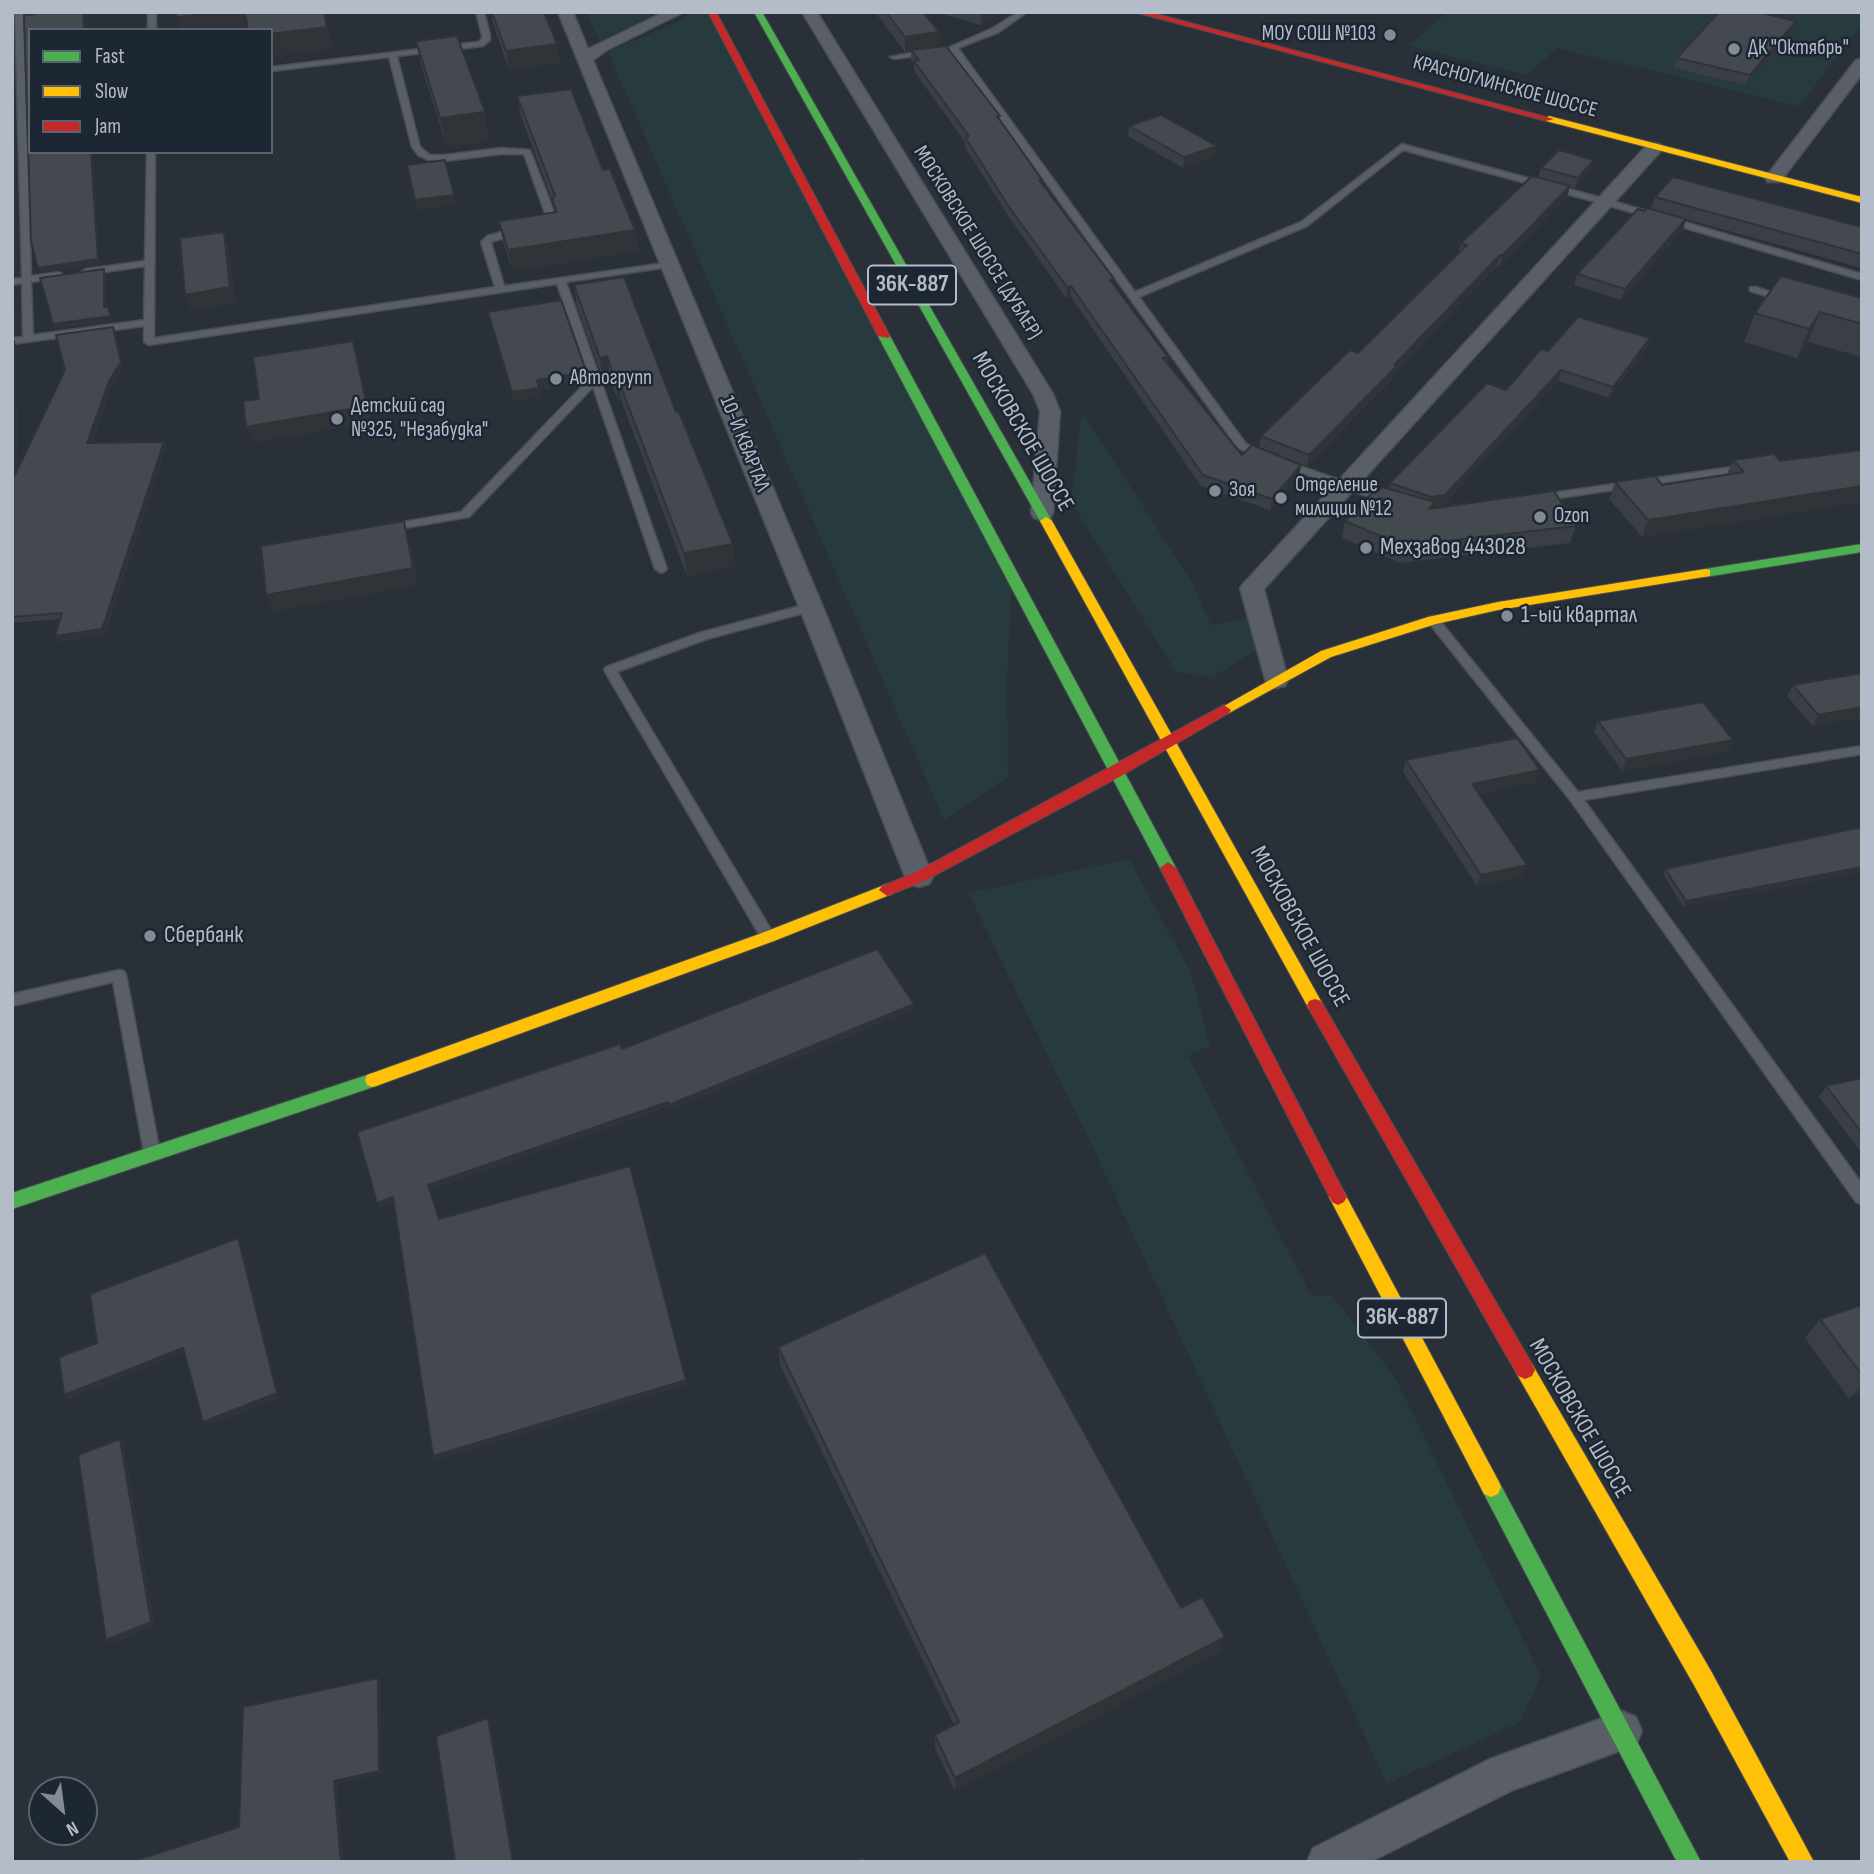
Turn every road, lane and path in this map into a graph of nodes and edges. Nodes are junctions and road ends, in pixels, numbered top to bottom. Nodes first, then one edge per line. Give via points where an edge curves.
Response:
1 (19, 12) edge
2 (480, 12) edge
3 (565, 12) edge
4 (677, 12) edge
5 (712, 12) edge
6 (758, 12) edge
7 (808, 12) edge
8 (1023, 12) edge
9 (1138, 12) edge
10 (954, 49) junction
11 (393, 54) junction
12 (894, 57) dead end
13 (586, 58) junction
14 (273, 69) edge
15 (1860, 69) edge
16 (1654, 148) junction
17 (151, 154) edge
18 (1774, 178) junction
19 (1862, 200) edge
20 (1603, 201) junction
21 (150, 263) junction
22 (670, 264) junction
23 (81, 272) edge
24 (68, 274) edge
25 (1862, 277) edge
26 (26, 280) junction
27 (561, 280) junction
28 (12, 282) edge
29 (500, 289) junction
30 (1753, 289) dead end
31 (1134, 296) junction
32 (1801, 303) edge
33 (149, 322) junction
34 (28, 339) junction
35 (12, 341) edge
36 (595, 379) junction
37 (1753, 467) edge
38 (1343, 485) junction
39 (1522, 500) edge
40 (1403, 505) edge
41 (1042, 513) junction
42 (374, 530) edge
43 (1862, 548) edge
44 (661, 569) dead end
45 (811, 607) junction
46 (1433, 620) junction
47 (1276, 680) junction
48 (1170, 743) junction
49 (1862, 750) edge
50 (1116, 772) junction
51 (1575, 797) junction
52 (919, 877) junction
53 (768, 937) junction
54 (12, 1000) edge
55 (152, 1155) junction
56 (1862, 1197) edge
57 (12, 1201) edge
58 (1622, 1731) junction
59 (1327, 1862) edge
60 (1690, 1862) edge
61 (1803, 1862) edge

1 - 26 lane
2 - 11 lane via 486,40 480,44
3 - 13 street, 10-Й КВАРТАЛ
4 - 13 street
5 - 50 main road, 36К-887
6 - 41 main road, МОСКОВСКОЕ ШОССЕ / 36К-887
7 - 41 street, МОСКОВСКОЕ ШОССЕ (ДУБЛЕР) via 1043,394 1049,411
8 - 10 lane
9 - 16 main road, КРАСНОГЛИНСКОЕ ШОССЕ
10 - 12 lane
10 - 31 lane
11 - 14 lane
11 - 29 lane via 421,153 444,158 518,150 529,155 551,217 486,242
13 - 22 street, 10-Й КВАРТАЛ
15 - 18 street
16 - 18 main road, КРАСНОГЛИНСКОЕ ШОССЕ
16 - 20 street
17 - 21 lane
18 - 19 main road, КРАСНОГЛИНСКОЕ ШОССЕ
20 - 25 lane
20 - 31 lane via 1402,147 1304,223
20 - 38 street
21 - 23 lane
21 - 33 lane
22 - 27 lane
22 - 45 street, 10-Й КВАРТАЛ
24 - 26 lane
26 - 28 lane
26 - 34 lane
27 - 29 lane
27 - 36 lane
29 - 33 lane via 149,342
30 - 32 lane
31 - 38 lane via 1242,446
33 - 34 lane
34 - 35 lane
36 - 42 lane via 465,515
36 - 44 lane
37 - 39 lane
38 - 40 lane
38 - 47 street via 1252,588
41 - 48 main road, МОСКОВСКОЕ ШОССЕ / 36К-887
43 - 46 main road
45 - 52 street, 10-Й КВАРТАЛ
45 - 53 lane via 703,636 610,670
46 - 47 main road via 1326,654
46 - 51 lane
47 - 48 main road
48 - 50 main road
48 - 61 main road, МОСКОВСКОЕ ШОССЕ / 36К-887
49 - 51 lane
50 - 52 main road
50 - 58 main road, 36К-887
51 - 56 lane
52 - 53 main road
53 - 55 main road via 355,1087
54 - 55 lane via 119,975
55 - 57 main road
58 - 59 street via 1504,1773
58 - 60 main road, 36К-887

